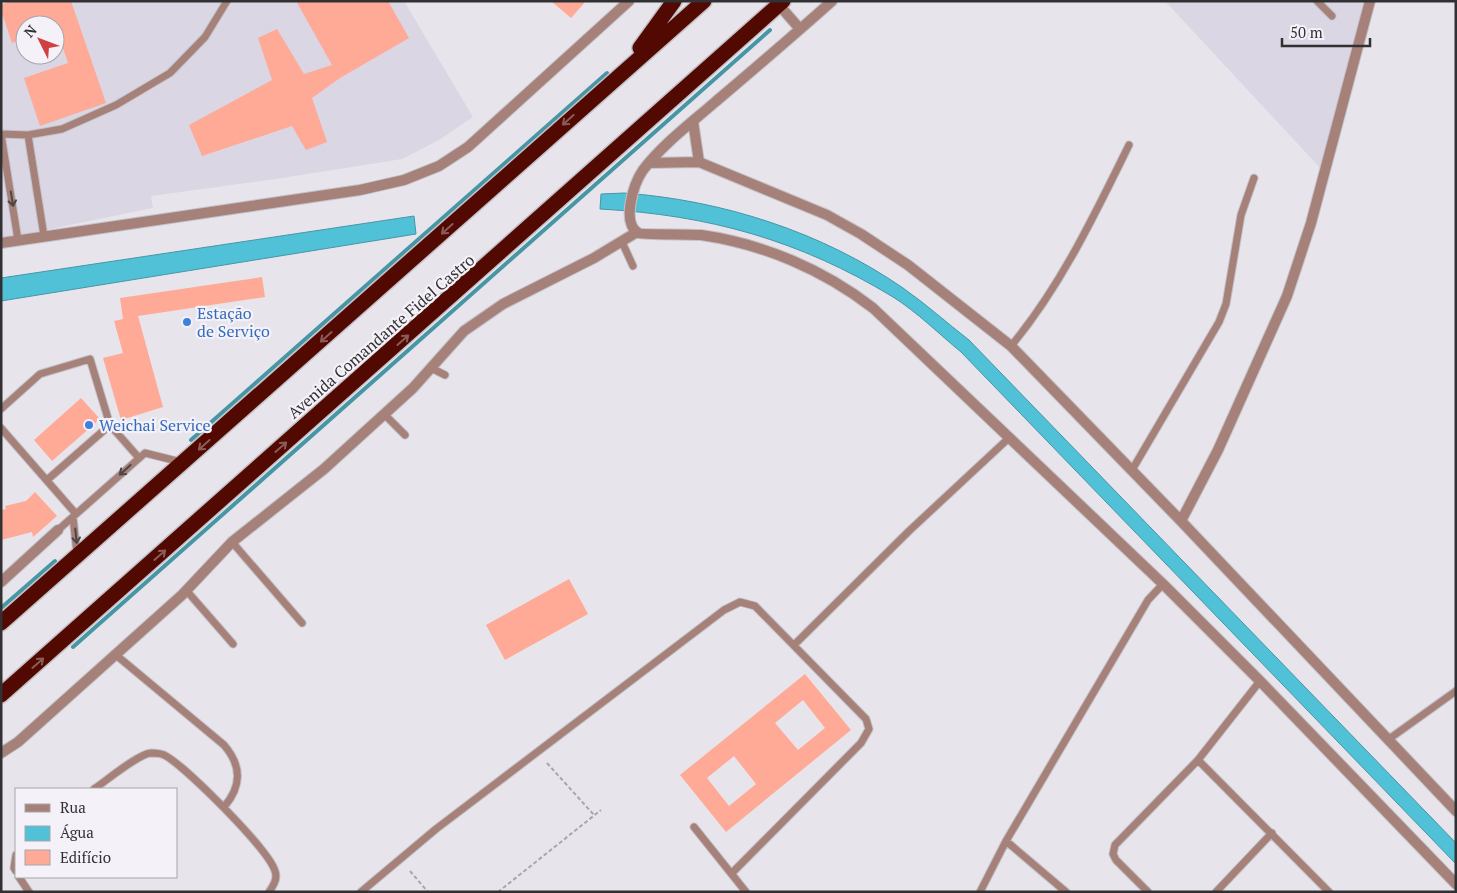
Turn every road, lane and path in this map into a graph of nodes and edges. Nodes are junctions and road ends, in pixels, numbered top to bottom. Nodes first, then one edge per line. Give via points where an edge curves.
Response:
1 (227, 1) edge
2 (629, 1) edge
3 (674, 1) edge
4 (704, 1) edge
5 (832, 1) edge
6 (1317, 1) edge
7 (1370, 1) edge
8 (781, 3) edge
9 (1332, 16) dead end
10 (800, 29) junction
11 (604, 88) junction
12 (693, 121) junction
13 (1, 134) edge
14 (28, 135) junction
15 (1129, 145) dead end
16 (699, 162) junction
17 (648, 163) junction
18 (1254, 178) dead end
19 (637, 232) junction
20 (44, 236) junction
21 (18, 240) junction
22 (622, 242) junction
23 (1, 243) edge
24 (634, 266) dead end
25 (1011, 346) junction
26 (431, 368) junction
27 (445, 375) dead end
28 (1, 409) edge
29 (384, 414) junction
30 (110, 425) junction
31 (1, 428) edge
32 (405, 435) dead end
33 (1010, 437) junction
34 (139, 458) junction
35 (184, 462) junction
36 (1132, 470) junction
37 (47, 480) junction
38 (75, 515) junction
39 (1181, 521) junction
40 (58, 530) joint
41 (232, 542) junction
42 (78, 556) junction
43 (1, 582) edge
44 (1163, 584) junction
45 (186, 590) junction
46 (1, 623) edge
47 (302, 624) dead end
48 (233, 644) dead end
49 (794, 645) junction
50 (116, 655) junction
51 (1260, 681) junction
52 (1456, 691) edge
53 (1, 695) edge
54 (1389, 739) junction
55 (1, 753) edge
56 (1198, 760) junction
57 (547, 763) dead end
58 (95, 788) edge
59 (224, 807) junction
60 (601, 810) dead end
61 (1456, 811) edge
62 (594, 815) junction
63 (694, 826) dead end
64 (1272, 833) junction
65 (1006, 840) junction
66 (410, 871) dead end
67 (732, 873) junction
68 (20, 878) edge
69 (1456, 884) edge
70 (29, 892) edge
71 (269, 892) edge
72 (361, 892) edge
73 (428, 892) edge
74 (498, 892) edge
75 (746, 892) edge
76 (980, 892) edge
77 (1066, 892) edge
78 (1148, 892) edge
79 (1216, 892) edge
80 (1329, 892) edge

1 - 14 lane via 205,37 170,74 116,105 62,129
2 - 20 street via 468,147 439,166 404,180 360,190
3 - 11 highway via 638,50
4 - 11 highway
5 - 10 street
6 - 9 lane
7 - 39 street via 1311,223 1287,296 1218,450
8 - 10 street
53 -> 8 highway, Avenida Comandante Fidel Castro
10 - 12 street
11 -> 35 highway
12 - 16 street
12 - 17 street
13 - 14 lane
13 -> 21 lane
14 - 20 lane
15 - 25 lane via 1090,225 1027,327
16 - 17 street
16 - 25 street via 826,215 862,234 908,265
17 - 19 street via 632,190 630,219
18 - 36 lane via 1241,215 1220,322
19 - 22 street
19 - 33 street via 730,240 807,266 874,308
20 - 21 street
21 - 23 street
22 - 24 lane
22 - 26 street via 503,304 464,331
25 - 36 street
26 - 27 lane
26 - 29 street
28 - 30 lane via 40,374 90,359
29 - 32 lane
29 - 41 street via 324,469
30 - 34 lane
30 - 37 lane
31 - 37 lane
33 - 44 street
33 - 49 lane
34 - 35 lane via 145,453
34 -> 38 lane
35 - 42 highway
36 - 39 street
37 - 38 lane
38 - 40 lane
38 -> 42 lane
39 - 54 street
40 - 43 street
41 - 45 street
41 - 47 lane
42 - 46 highway
44 - 51 street
44 - 65 lane via 1148,600
45 - 48 lane
45 - 50 street
49 - 67 lane via 866,719 868,729 861,743
49 - 72 lane via 755,606 740,602 724,610 436,829
50 - 55 street via 18,742
50 - 59 lane via 224,745 235,758 237,778 234,795
51 - 56 lane
51 - 69 street
52 - 54 lane
54 - 61 street
56 - 64 lane
56 - 78 lane via 1115,845 1112,854 1116,860
57 - 62 path
58 - 59 lane via 150,753 164,755
59 - 71 lane via 270,861 276,873
60 - 62 path
62 - 74 path
63 - 67 lane
64 - 79 lane
64 - 80 lane
65 - 76 lane
65 - 77 lane
66 - 73 path
67 - 75 lane
68 - 70 lane

